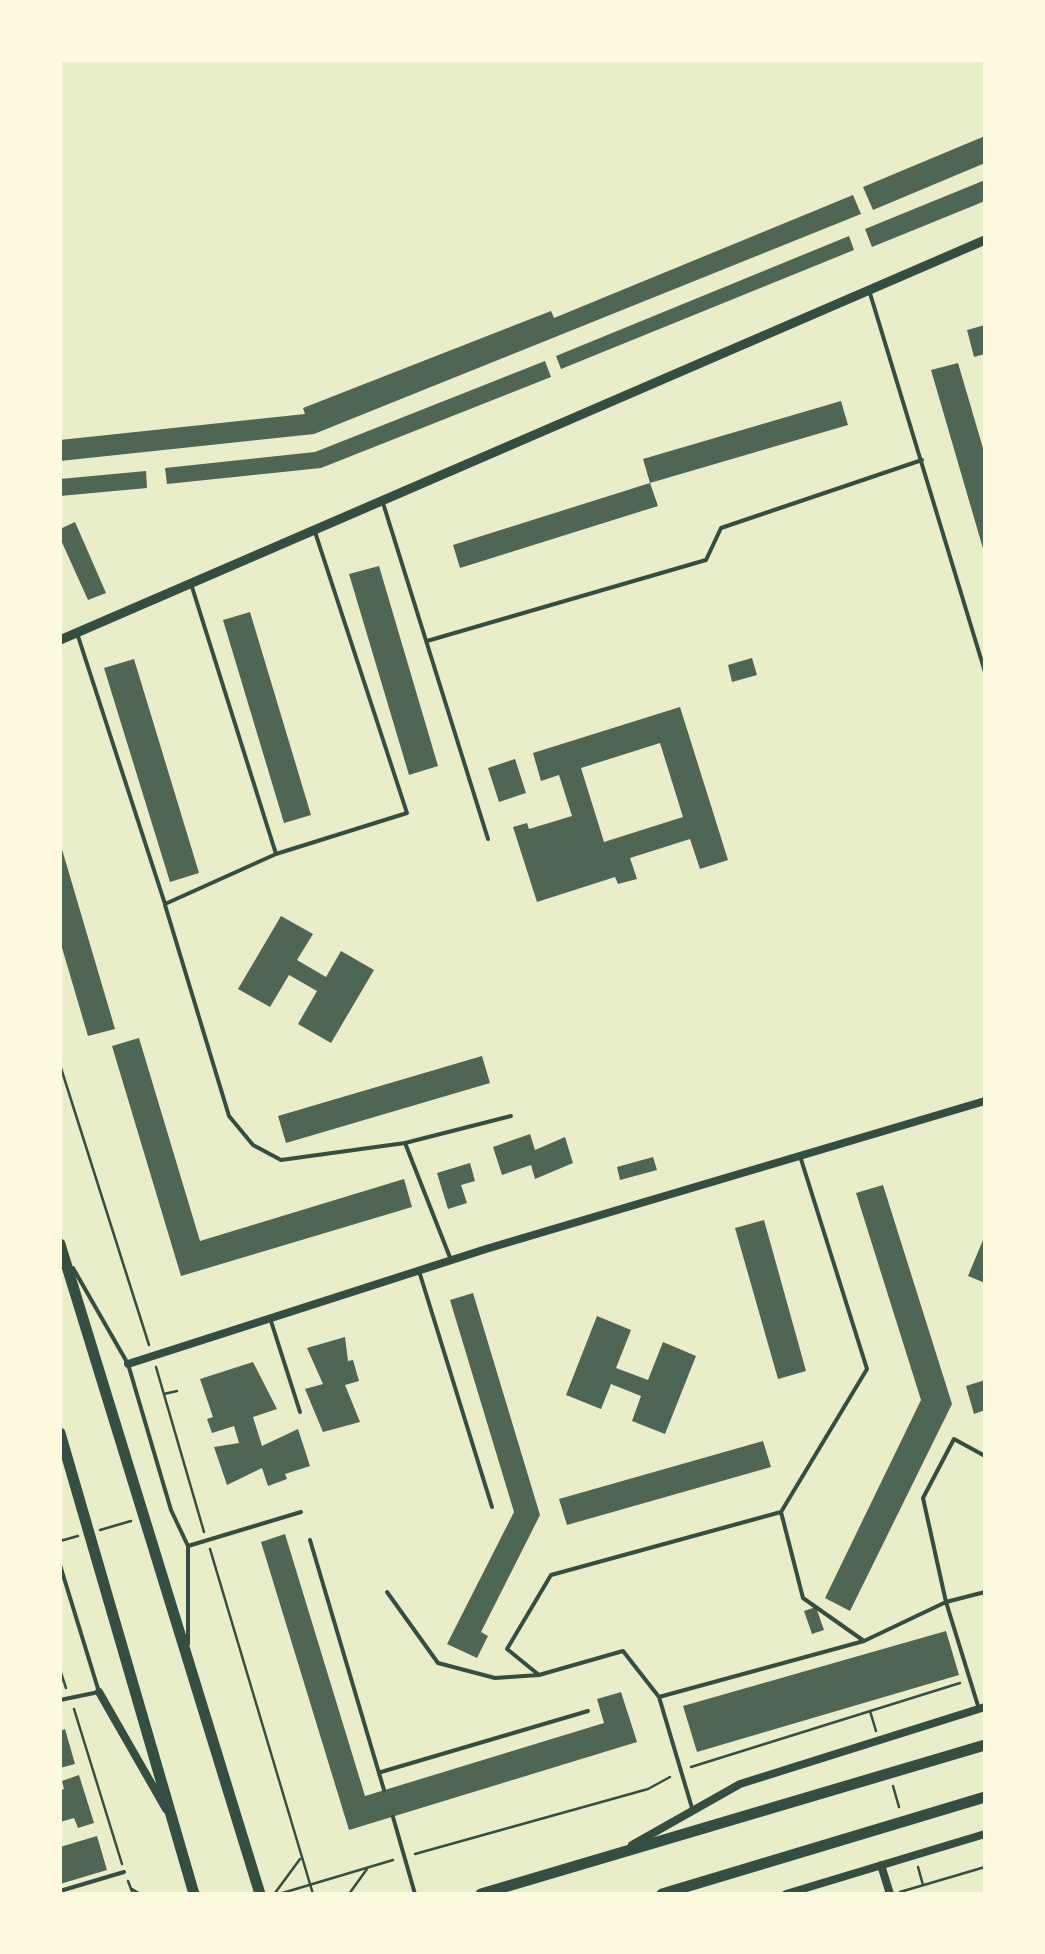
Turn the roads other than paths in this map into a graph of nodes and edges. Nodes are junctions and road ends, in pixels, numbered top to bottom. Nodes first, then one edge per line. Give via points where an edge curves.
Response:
1 (985, 240) edge
2 (870, 290) junction
3 (922, 460) junction
4 (383, 503) junction
5 (315, 532) junction
6 (190, 580) junction
7 (77, 633) junction
8 (60, 640) edge
9 (426, 641) junction
10 (985, 672) edge
11 (488, 839) dead end
12 (276, 854) junction
13 (165, 904) junction
14 (985, 1102) edge
15 (512, 1116) dead end
16 (405, 1143) junction
17 (800, 1156) junction
18 (61, 1246) edge
19 (452, 1260) junction
20 (419, 1271) junction
21 (270, 1318) junction
22 (128, 1364) junction
23 (300, 1412) dead end
24 (60, 1433) edge
25 (985, 1456) edge
26 (492, 1507) dead end
27 (301, 1512) dead end
28 (781, 1512) junction
29 (310, 1540) dead end
30 (188, 1546) junction
31 (60, 1565) edge
32 (387, 1592) dead end
33 (985, 1592) edge
34 (60, 1599) edge
35 (70, 1599) junction
36 (946, 1602) junction
37 (864, 1640) junction
38 (188, 1659) junction
39 (539, 1675) junction
40 (99, 1692) junction
41 (658, 1697) junction
42 (60, 1700) edge
43 (982, 1708) edge
44 (588, 1711) dead end
45 (985, 1744) edge
46 (380, 1773) junction
47 (384, 1790) dead end
48 (985, 1798) edge
49 (693, 1811) junction
50 (393, 1817) dead end
51 (175, 1825) junction
52 (985, 1834) edge
53 (617, 1854) junction
54 (881, 1866) junction
55 (124, 1872) road end
56 (60, 1891) edge
57 (194, 1894) edge
58 (260, 1894) edge
59 (416, 1894) edge
60 (481, 1894) edge
61 (662, 1894) edge
62 (786, 1894) edge
63 (892, 1894) edge

1 - 2 street
2 - 3 lane
2 - 4 street
3 - 9 lane via 722,528 706,560
3 - 10 lane
4 - 5 street
4 - 9 lane
5 - 6 street
5 - 12 lane via 407,813
6 - 7 street
6 - 12 lane
7 - 8 street
7 - 13 lane
9 - 11 lane
12 - 13 lane
13 - 16 lane via 229,1116 253,1146 281,1160
14 - 17 street
15 - 16 lane
16 - 19 lane
17 - 19 street
17 - 28 lane via 867,1369
18 - 22 lane
18 - 38 main road
19 - 20 street
20 - 21 street
20 - 26 lane
21 - 22 street
21 - 23 lane
22 - 30 lane
24 - 51 main road
25 - 36 lane via 954,1439 924,1498
27 - 30 lane
28 - 37 lane via 804,1598
28 - 39 lane via 551,1574 508,1648
29 - 46 lane
30 - 38 lane
31 - 35 lane
32 - 39 lane via 438,1663 495,1678
33 - 36 lane
34 - 35 lane
35 - 40 lane
36 - 37 lane
36 - 43 lane
37 - 41 lane
38 - 58 main road
39 - 41 lane via 623,1651
40 - 42 lane
40 - 51 street
41 - 49 lane
43 - 49 street via 740,1784
44 - 46 lane
45 - 53 main road
46 - 47 lane
48 - 61 main road
49 - 53 street
50 - 59 lane
51 - 57 main road
52 - 54 street
53 - 60 main road
54 - 62 street
54 - 63 street
55 - 56 lane

